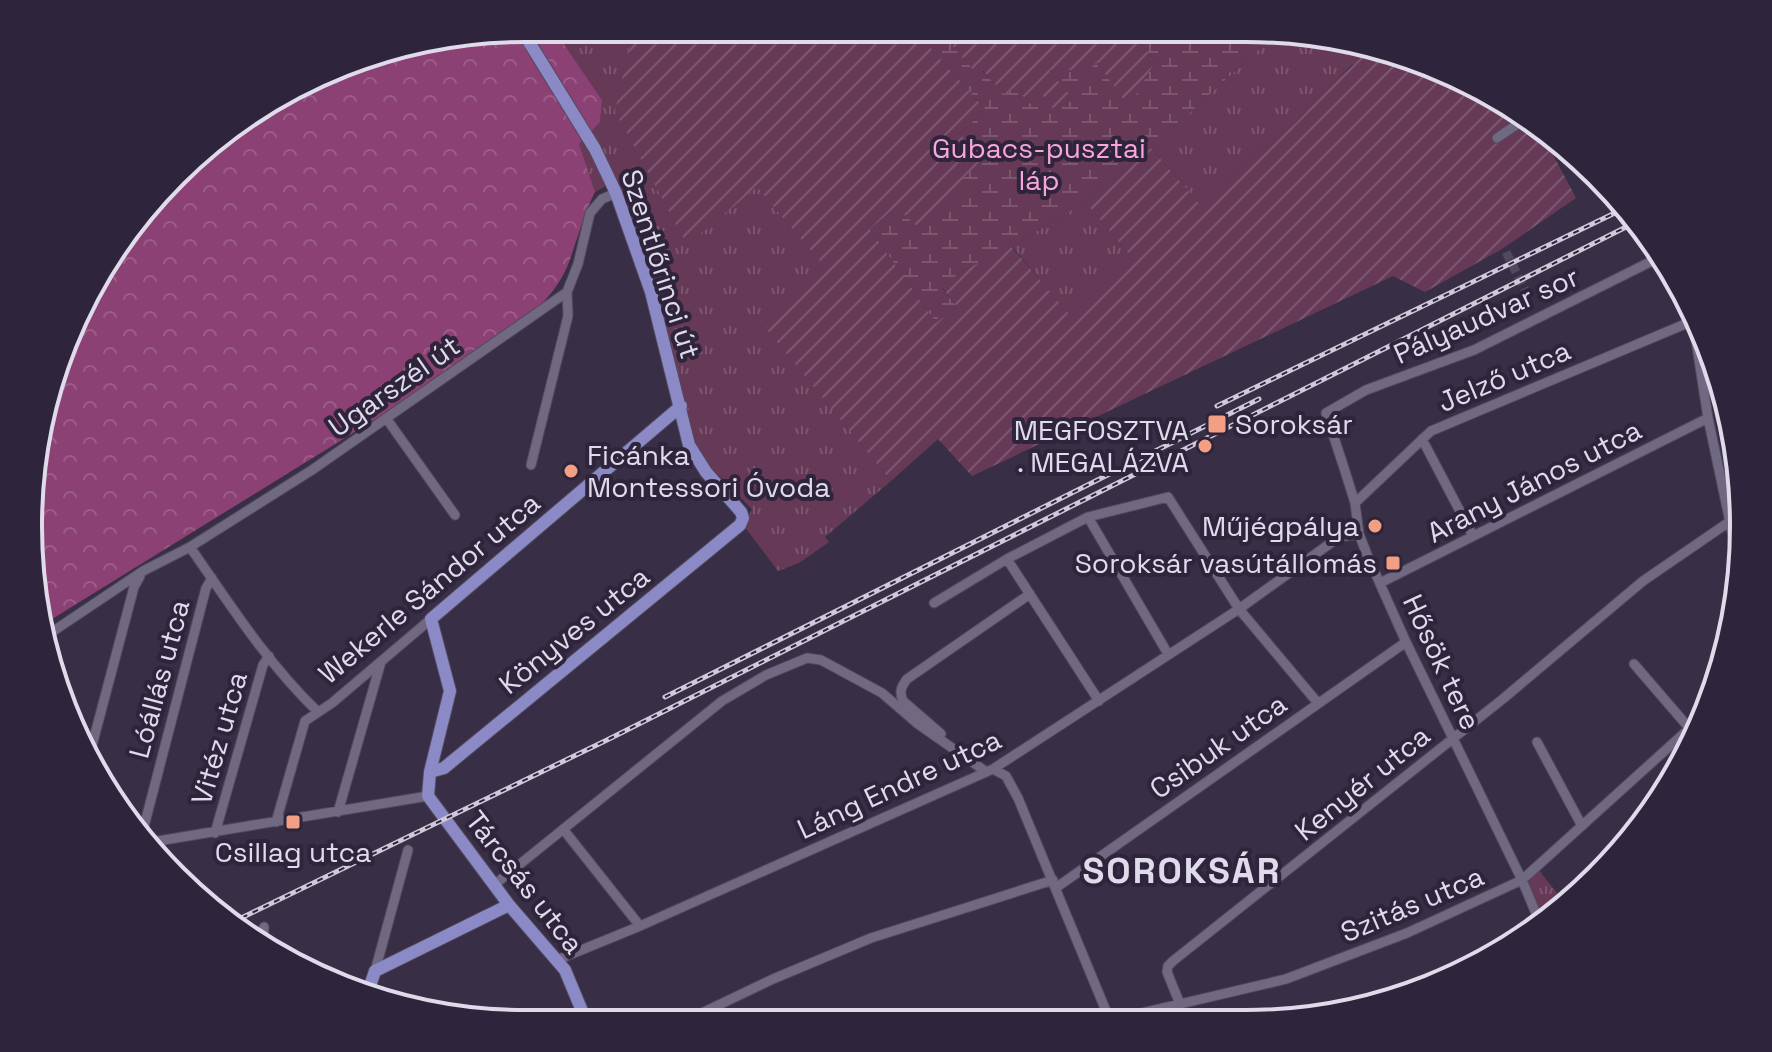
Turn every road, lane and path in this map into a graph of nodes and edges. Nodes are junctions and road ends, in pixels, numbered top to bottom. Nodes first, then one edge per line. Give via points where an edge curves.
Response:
1 (529, 42) edge
2 (1516, 125) edge
3 (1497, 138) dead end
4 (616, 193) junction
5 (1651, 262) edge
6 (567, 292) junction
7 (1685, 324) edge
8 (1705, 374) edge
9 (681, 406) junction
10 (1326, 413) joint
11 (386, 418) junction
12 (1708, 418) junction
13 (1422, 439) junction
14 (531, 465) dead end
15 (1355, 503) junction
16 (455, 515) dead end
17 (1088, 517) junction
18 (743, 518) joint
19 (1729, 522) junction
20 (1730, 526) edge
21 (1359, 534) junction
22 (1473, 536) junction
23 (190, 547) junction
24 (1007, 559) junction
25 (143, 571) junction
26 (212, 578) junction
27 (1380, 583) junction
28 (1030, 594) junction
29 (934, 603) dead end
30 (1239, 609) junction
31 (431, 619) junction
32 (53, 631) edge
33 (1406, 642) junction
34 (1168, 654) junction
35 (269, 656) junction
36 (381, 662) junction
37 (1634, 664) dead end
38 (1099, 701) junction
39 (1317, 702) junction
40 (317, 711) junction
41 (1687, 725) edge
42 (1682, 735) edge
43 (1453, 738) junction
44 (93, 742) edge
45 (1537, 742) dead end
46 (949, 747) junction
47 (989, 770) junction
48 (430, 772) junction
49 (428, 796) junction
50 (338, 812) junction
51 (276, 822) junction
52 (145, 824) edge
53 (1582, 826) junction
54 (563, 829) junction
55 (215, 833) junction
56 (159, 841) edge
57 (408, 850) dead end
58 (1522, 880) junction
59 (1055, 884) junction
60 (494, 885) junction
61 (509, 905) junction
62 (1536, 913) edge
63 (640, 926) junction
64 (264, 927) dead end
65 (263, 932) edge
66 (557, 960) junction
67 (375, 971) junction
68 (371, 984) edge
69 (1180, 1004) junction
70 (582, 1010) edge
71 (708, 1010) edge
72 (1106, 1010) edge
73 (1157, 1010) edge

1 - 4 main road, Szentlőrinci út
2 - 3 street
4 - 6 street via 590,213
4 - 9 main road, Szentlőrinci út via 651,292
5 - 10 street, Pályaudvar sor via 1474,350 1366,390
6 - 11 street, Ugarszél út
6 - 14 street via 568,316
7 - 13 street, Jelző utca
8 - 12 street
9 - 18 main road, Szentlőrinci út via 697,460
9 - 31 main road, Wekerle Sándor utca
10 - 15 street, Hősök tere
11 - 16 street
11 - 23 street, Ugarszél út
12 - 19 street
12 - 22 street, Arany János utca
13 - 15 street, Jelző utca
13 - 22 street
15 - 21 street, Hősök tere
17 - 24 street
17 - 30 street via 1168,497
17 - 34 street
18 - 48 main road, Könyves utca via 444,768
19 - 20 street
19 - 43 street, Kenyér utca via 1643,581
21 - 27 street, Hősök tere
21 - 30 street, Láng Endre utca via 1339,537
22 - 27 street, Arany János utca
23 - 25 street, Ugarszél út
23 - 26 street
24 - 28 street
24 - 29 street
25 - 32 street, Ugarszél út
25 - 44 street via 134,587
26 - 35 street
26 - 52 street, Lóállás utca
27 - 33 street, Hősök tere
28 - 38 street
28 - 46 street via 902,686 903,701 945,737
30 - 34 street, Láng Endre utca
30 - 39 street
31 - 36 street, Wekerle Sándor utca
31 - 48 main road, Tárcsás utca via 450,691
33 - 39 street, Csibuk utca
33 - 43 street, Hősök tere
34 - 38 street, Láng Endre utca
35 - 40 street
35 - 55 street, Vitéz utca
36 - 40 street, Wekerle Sándor utca
36 - 50 street
37 - 41 street
38 - 47 street, Láng Endre utca
39 - 59 street, Csibuk utca
40 - 51 street via 305,721
42 - 53 street, Szitás utca
43 - 58 street, Hősök tere
43 - 69 street, Kenyér utca via 1170,964 1167,972
45 - 53 street
46 - 47 street
46 - 54 street via 882,693 821,660 807,658 734,692
47 - 59 street via 1006,776
47 - 63 street, Láng Endre utca
48 - 49 main road, Tárcsás utca
49 - 50 street
49 - 60 main road, Tárcsás utca
50 - 51 street
51 - 55 street
53 - 58 street, Szitás utca
54 - 60 street
54 - 63 street
55 - 56 street
57 - 67 street
58 - 62 street, Hősök tere
58 - 69 street, Szitás utca via 1303,973
59 - 71 street, Csibuk utca via 871,938
59 - 72 street
60 - 61 main road, Tárcsás utca
61 - 66 main road, Tárcsás utca
61 - 67 main road
63 - 66 street, Láng Endre utca
64 - 65 street
66 - 70 main road, Tárcsás utca
67 - 68 main road
69 - 73 street, Szitás utca

